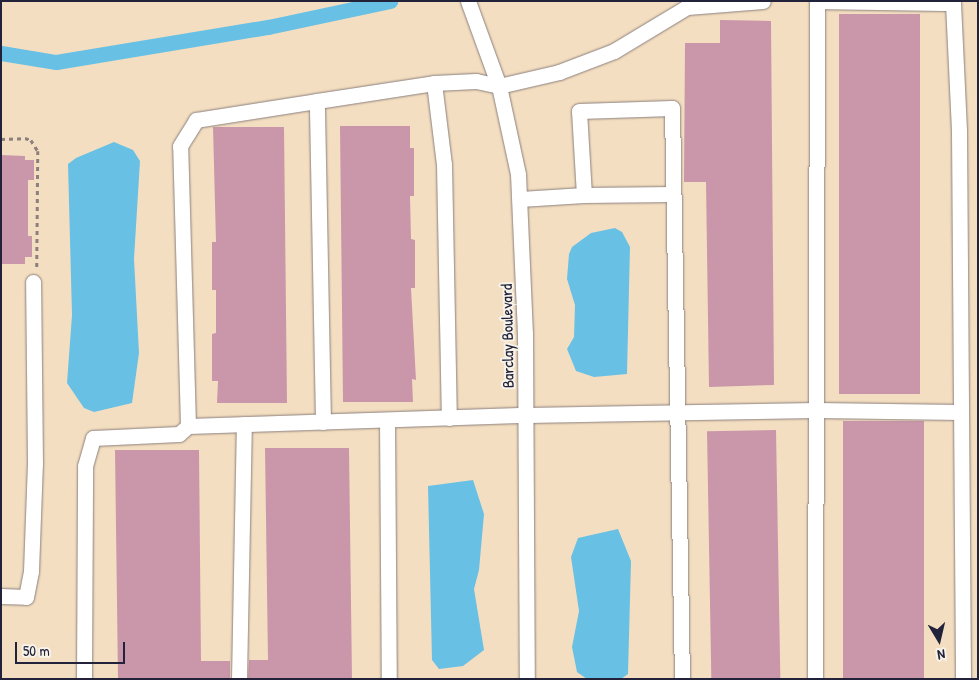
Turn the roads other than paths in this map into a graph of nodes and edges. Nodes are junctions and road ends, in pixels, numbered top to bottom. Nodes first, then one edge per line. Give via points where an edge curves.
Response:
1 (468, 1) edge
2 (763, 1) edge
3 (818, 1) edge
4 (434, 83) junction
5 (499, 86) junction
6 (317, 101) junction
7 (673, 194) junction
8 (584, 195) junction
9 (520, 199) junction
10 (33, 282) road end
11 (816, 410) junction
12 (960, 412) junction
13 (676, 414) junction
14 (527, 415) junction
15 (449, 418) junction
16 (387, 420) junction
17 (323, 422) junction
18 (244, 424) junction
19 (188, 426) junction
20 (1, 596) edge
21 (84, 679) edge
22 (239, 679) edge
23 (389, 679) edge
24 (527, 679) edge
25 (682, 679) edge
26 (815, 679) edge
27 (963, 679) edge

1 - 5 street, Barclay Boulevard
2 - 5 street via 687,7 614,51 559,72
3 - 11 street
3 - 12 street via 953,3 959,131
4 - 5 street via 476,81
4 - 6 street
4 - 15 street via 444,164
5 - 9 street, Barclay Boulevard
6 - 17 street
6 - 19 street via 196,120 180,146
7 - 8 street
7 - 8 street via 672,108 579,111
7 - 13 street
8 - 9 street
9 - 14 street, Barclay Boulevard
10 - 20 street via 35,464 31,571 26,597
11 - 12 street
11 - 13 street
11 - 26 street
12 - 27 street
13 - 14 street
13 - 25 street
14 - 15 street
14 - 24 street, Barclay Boulevard
15 - 16 street
16 - 17 street
16 - 23 street
17 - 18 street
18 - 19 street
18 - 22 street
19 - 21 street via 179,434 93,438 85,466

